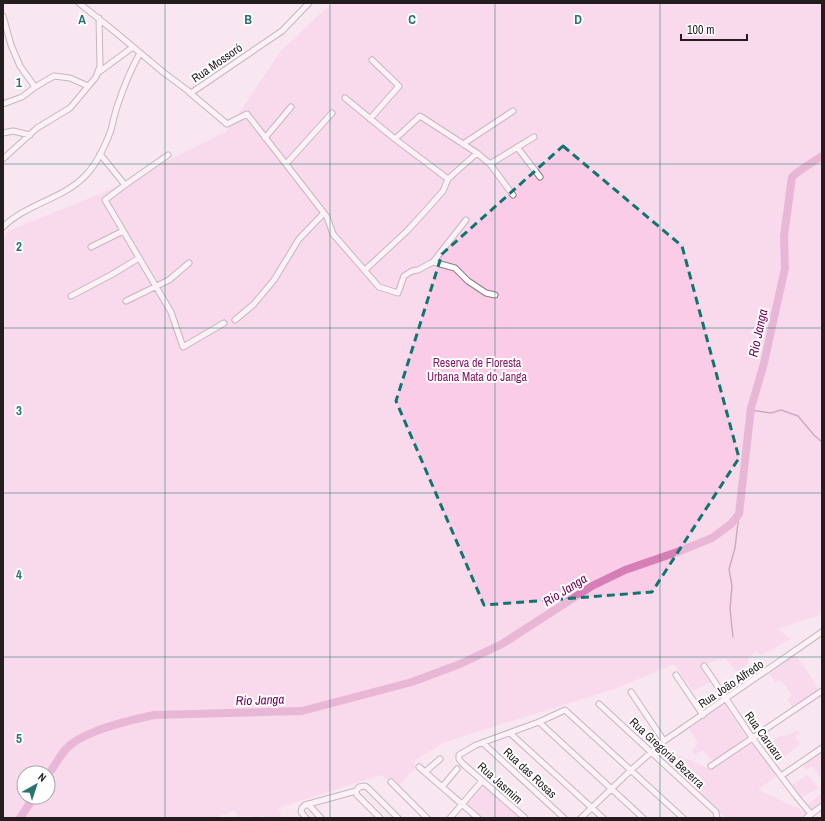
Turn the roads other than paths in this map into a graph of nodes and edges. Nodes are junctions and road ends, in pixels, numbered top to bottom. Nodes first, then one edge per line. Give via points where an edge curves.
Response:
1 (79, 3) edge
2 (309, 3) edge
3 (3, 16) edge
4 (99, 18) junction
5 (5, 34) edge
6 (133, 47) junction
7 (140, 53) junction
8 (372, 60) dead end
9 (99, 72) junction
10 (88, 86) junction
11 (35, 87) junction
12 (189, 92) junction
13 (345, 98) dead end
14 (3, 104) edge
15 (291, 108) dead end
16 (513, 111) dead end
17 (332, 113) dead end
18 (370, 119) junction
19 (3, 134) edge
20 (30, 135) junction
21 (534, 137) dead end
22 (265, 138) junction
23 (395, 139) junction
24 (463, 144) junction
25 (517, 147) junction
26 (477, 153) junction
27 (100, 154) junction
28 (168, 155) dead end
29 (3, 159) edge
30 (286, 164) junction
31 (490, 164) junction
32 (540, 177) dead end
33 (448, 179) junction
34 (125, 185) junction
35 (513, 195) dead end
36 (324, 213) junction
37 (466, 220) dead end
38 (3, 228) edge
39 (123, 231) junction
40 (91, 248) dead end
41 (139, 258) junction
42 (433, 262) junction
43 (189, 263) dead end
44 (365, 270) junction
45 (156, 287) junction
46 (495, 295) dead end
47 (71, 296) dead end
48 (126, 301) dead end
49 (235, 320) dead end
50 (224, 323) dead end
51 (822, 632) edge
52 (704, 666) dead end
53 (676, 675) dead end
54 (822, 690) edge
55 (631, 692) dead end
56 (726, 700) junction
57 (599, 704) dead end
58 (703, 715) junction
59 (539, 722) junction
60 (510, 733) junction
61 (753, 739) junction
62 (664, 741) junction
63 (483, 743) junction
64 (822, 748) edge
65 (651, 752) junction
66 (440, 759) dead end
67 (711, 766) dead end
68 (419, 767) dead end
69 (457, 769) dead end
70 (631, 770) junction
71 (425, 772) junction
72 (781, 776) junction
73 (482, 781) junction
74 (391, 782) dead end
75 (442, 787) junction
76 (611, 789) junction
77 (356, 793) junction
78 (308, 804) junction
79 (462, 804) junction
80 (822, 806) edge
81 (592, 808) junction
82 (811, 814) junction
83 (306, 818) edge
84 (321, 818) edge
85 (380, 818) edge
86 (398, 818) edge
87 (427, 818) edge
88 (450, 818) edge
89 (478, 818) edge
90 (525, 818) edge
91 (564, 818) edge
92 (581, 818) edge
93 (602, 818) edge
94 (643, 818) edge
95 (682, 818) edge
96 (717, 818) edge
97 (806, 818) edge

1 - 4 street, Rua Mossoró
2 - 12 street, Rua Mossoró via 282,31 196,91
3 - 5 street
4 - 6 street, Rua Mossoró
4 - 9 street
5 - 11 street via 20,66
6 - 7 street, Rua Mossoró
6 - 9 street
7 - 12 street, Rua Mossoró
7 - 27 street via 117,105
8 - 18 street via 399,86
9 - 10 street
10 - 11 street via 70,78 54,76
10 - 20 street via 70,108
11 - 14 street via 22,97
12 - 22 street via 227,124 247,114
13 - 18 street
15 - 22 street
16 - 24 street
17 - 30 street
18 - 23 street
19 - 20 street via 13,131
20 - 29 street
21 - 25 street
22 - 30 street
23 - 24 street via 420,116
23 - 33 street
24 - 26 street
25 - 31 street
25 - 32 street
26 - 31 street
26 - 33 street
27 - 34 street
27 - 38 street via 86,175 77,183 12,218
28 - 34 street
30 - 36 street
31 - 35 street
33 - 44 street via 443,191 428,208
34 - 39 street via 105,200
36 - 44 street via 333,234
36 - 49 street via 299,239 274,280 254,304
37 - 42 street
39 - 40 street
39 - 41 street
41 - 45 street
41 - 47 street
42 - 44 street via 404,276 398,293 379,287
42 - 46 street via 455,268 474,285 486,293
43 - 45 street
45 - 48 street
45 - 50 street via 171,312 183,347
51 - 56 street, Rua João Alfredo
52 - 56 street, Rua Caruaru
53 - 58 street
54 - 61 street
55 - 62 street
56 - 58 street, Rua João Alfredo
56 - 61 street, Rua Caruaru
57 - 65 street, Rua Gregoria Bezerra
58 - 62 street, Rua João Alfredo
59 - 60 street
59 - 70 street via 565,710
59 - 76 street
60 - 63 street
60 - 81 street
61 - 67 street
61 - 72 street, Rua Caruaru
62 - 65 street, Rua João Alfredo
63 - 73 street, Rua Jasmim via 461,753 459,757
63 - 91 street, Rua das Rosas
64 - 72 street
65 - 70 street, Rua João Alfredo
65 - 96 street, Rua Gregoria Bezerra via 716,812
66 - 71 street
68 - 71 street
69 - 75 street
70 - 76 street, Rua João Alfredo
70 - 95 street
71 - 75 street
72 - 82 street, Rua Caruaru
73 - 79 street
73 - 90 street, Rua Jasmim
74 - 87 street
75 - 79 street
76 - 81 street, Rua João Alfredo
76 - 94 street
77 - 78 street
77 - 85 street
77 - 86 street via 359,787 365,786
78 - 83 street via 301,810
78 - 84 street
79 - 88 street
79 - 89 street
80 - 82 street
81 - 92 street, Rua João Alfredo
81 - 93 street
82 - 97 street

